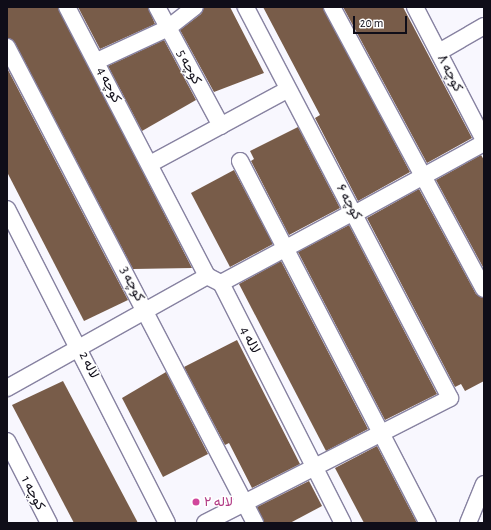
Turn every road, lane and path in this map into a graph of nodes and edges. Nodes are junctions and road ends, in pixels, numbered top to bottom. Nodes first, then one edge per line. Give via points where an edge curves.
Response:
1 (67, 7) edge
2 (157, 7) edge
3 (195, 7) edge
4 (246, 7) edge
5 (332, 7) edge
6 (415, 7) edge
7 (484, 26) edge
8 (168, 28) junction
9 (7, 47) edge
10 (439, 52) junction
11 (97, 61) junction
12 (287, 90) junction
13 (221, 126) junction
14 (484, 140) edge
15 (484, 143) edge
16 (240, 160) dead end
17 (150, 164) junction
18 (423, 178) junction
19 (7, 209) edge
20 (355, 212) junction
21 (284, 249) junction
22 (214, 279) junction
23 (484, 289) edge
24 (145, 309) junction
25 (79, 347) junction
26 (7, 388) edge
27 (381, 432) junction
28 (7, 442) edge
29 (314, 467) junction
30 (484, 484) edge
31 (244, 503) junction
32 (48, 523) edge
33 (167, 523) edge
34 (205, 523) edge
35 (255, 523) edge
36 (343, 523) edge
37 (428, 523) edge
38 (468, 523) edge

1 - 11 street, کوچه 4
2 - 8 street, کوچه 5
3 - 8 street
4 - 12 street, کوچه ۶
5 - 18 street
6 - 10 street, کوچه ۸
7 - 10 street
8 - 11 street
8 - 13 street, کوچه 5
9 - 24 street, کوچه 3
10 - 14 street, کوچه ۸
11 - 17 street, کوچه 4
12 - 13 street
12 - 20 street, کوچه ۶
13 - 17 street
15 - 18 street
16 - 21 street
17 - 22 street, لاله 4
18 - 20 street
18 - 23 street
19 - 25 street, لاله 2
20 - 21 street
20 - 27 street, کوچه ۶ via 450,398
21 - 22 street
21 - 27 street
22 - 24 street
22 - 29 street, لاله 4
24 - 25 street
24 - 31 street, کوچه 3
25 - 26 street
25 - 33 street, لاله 2
27 - 29 street
27 - 37 street
28 - 32 street, کوچه 1
29 - 31 street
29 - 36 street, لاله 4
30 - 38 street
31 - 34 street
31 - 35 street, کوچه 3

